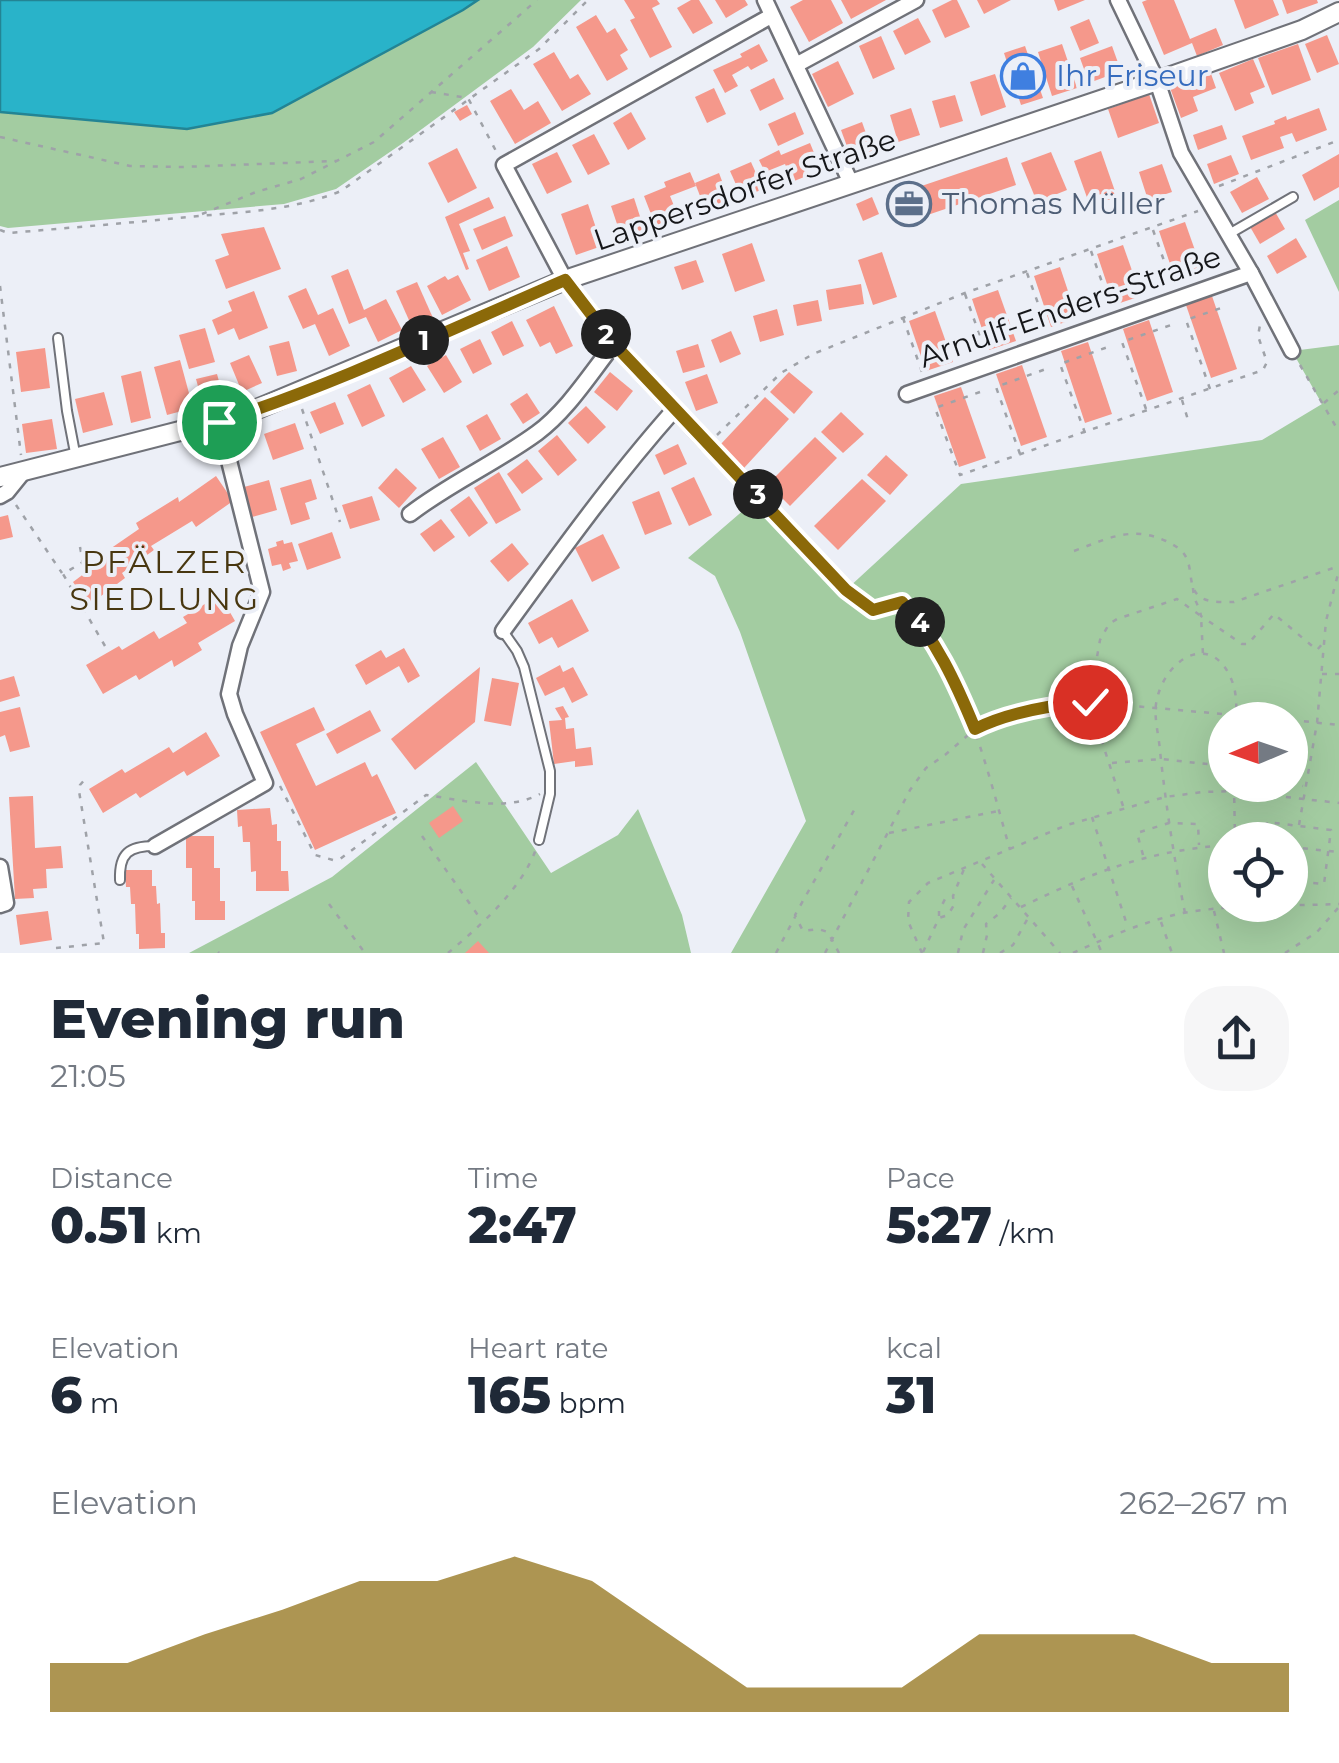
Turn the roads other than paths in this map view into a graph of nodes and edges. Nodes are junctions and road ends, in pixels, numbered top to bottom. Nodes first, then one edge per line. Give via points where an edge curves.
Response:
1 (765, 0) edge
2 (916, 0) edge
3 (1118, 0) edge
4 (1339, 12) edge
5 (771, 16) junction
6 (796, 66) junction
7 (1157, 81) junction
8 (851, 183) junction
9 (1293, 196) dead end
10 (1229, 234) junction
11 (1252, 273) junction
12 (565, 280) junction
13 (58, 338) dead end
14 (614, 344) junction
15 (1292, 350) road end
16 (908, 394) dead end
17 (674, 410) junction
18 (219, 422) junction
19 (708, 444) road end
20 (76, 458) junction
21 (2, 488) edge
22 (410, 514) dead end
23 (503, 631) joint
24 (539, 840) road end
25 (155, 846) joint
26 (0, 867) edge
27 (120, 880) dead end
28 (3, 904) edge

1 - 5 street
2 - 6 street
3 - 7 street
4 - 7 street, Lappersdorfer Straße
5 - 6 street
5 - 12 street via 504,165
6 - 8 street
7 - 8 street, Lappersdorfer Straße
7 - 10 street via 1181,153
8 - 12 street, Lappersdorfer Straße
9 - 10 lane
10 - 11 street
11 - 15 street
11 - 16 street, Arnulf-Enders-Straße
12 - 14 street
12 - 18 street, Lappersdorfer Straße
13 - 20 lane
14 - 17 street
14 - 22 street via 538,433
17 - 19 street
17 - 23 street
18 - 20 street, Lappersdorfer Straße
18 - 25 street via 262,592 229,694 265,784
20 - 21 street, Lappersdorfer Straße via 24,472
23 - 24 lane via 524,668 550,771
25 - 27 lane via 138,846 124,856
26 - 28 street

